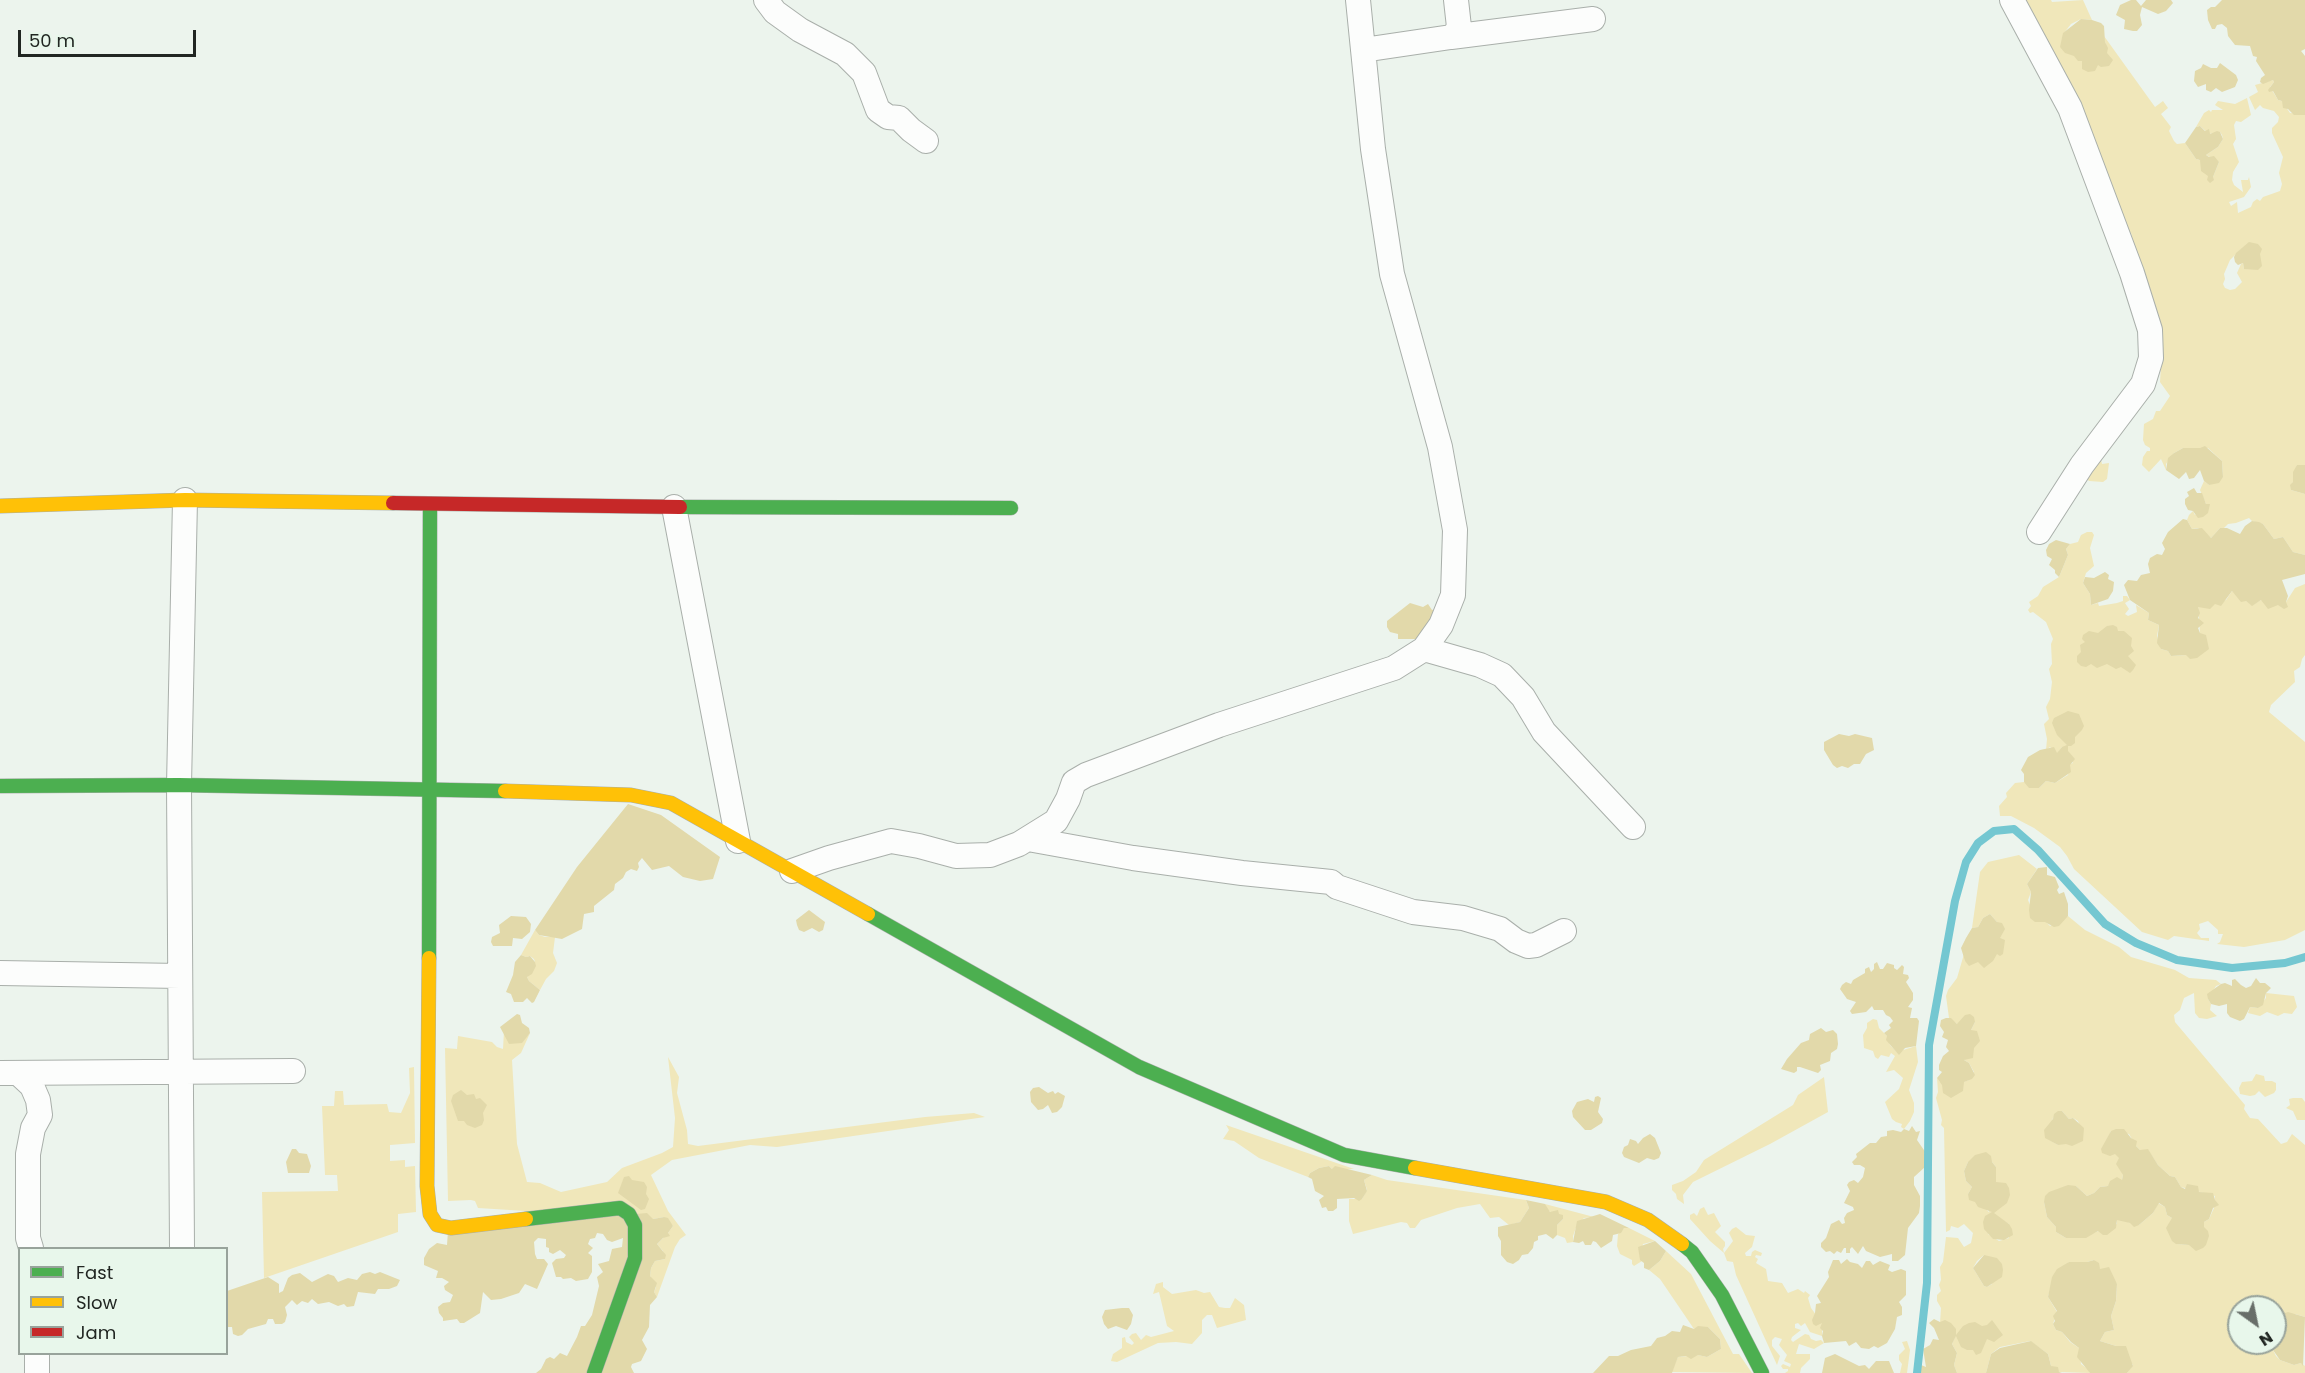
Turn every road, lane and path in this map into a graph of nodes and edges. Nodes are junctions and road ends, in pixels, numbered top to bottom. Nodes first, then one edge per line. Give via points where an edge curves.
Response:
1 (766, 0) edge
2 (1358, 0) edge
3 (1456, 0) edge
4 (2012, 0) edge
5 (1593, 19) dead end
6 (1461, 33) junction
7 (1363, 50) junction
8 (926, 141) dead end
9 (185, 500) junction
10 (430, 504) junction
11 (0, 506) edge
12 (674, 507) junction
13 (1011, 508) dead end
14 (2039, 532) dead end
15 (1424, 649) junction
16 (179, 785) junction
17 (0, 786) edge
18 (431, 789) junction
19 (1632, 827) dead end
20 (1028, 839) junction
21 (738, 841) junction
22 (792, 871) junction
23 (1564, 931) dead end
24 (0, 973) edge
25 (180, 976) junction
26 (293, 1071) dead end
27 (182, 1072) junction
28 (9, 1073) edge
29 (31, 1247) edge
30 (182, 1247) edge
31 (37, 1355) edge
32 (37, 1373) edge
33 (594, 1373) edge
34 (1762, 1373) edge

1 - 8 street via 775,12 800,30 845,54 864,73 878,110 899,118
2 - 7 street
3 - 6 street
4 - 14 street via 2070,108 2150,330 2151,358 2143,384 2082,465
5 - 6 street
6 - 7 street
7 - 15 street via 1392,274 1440,447 1455,530 1453,595 1441,625
9 - 10 street
9 - 11 street
9 - 16 street
10 - 12 street
10 - 18 street
12 - 13 street
12 - 21 street
15 - 19 street via 1502,675 1523,697 1544,732
15 - 20 street via 1394,668 1219,725 1086,775 1074,782 1056,821
16 - 17 street
16 - 18 street
16 - 25 street
18 - 21 street via 632,795 671,803
18 - 33 street via 427,1174 430,1214 437,1225 451,1228 604,1209 620,1208 629,1214 635,1225 635,1258
20 - 22 street via 990,855 956,856 891,841
20 - 23 street via 1133,858 1331,882 1413,912 1463,918 1500,929 1528,946
21 - 22 street
22 - 34 street via 1139,1067 1344,1155 1605,1202 1648,1220 1692,1252 1722,1294
24 - 25 street
25 - 27 street
26 - 27 street
27 - 28 street
27 - 30 street
28 - 29 street via 32,1086 40,1115 28,1154
31 - 32 street

